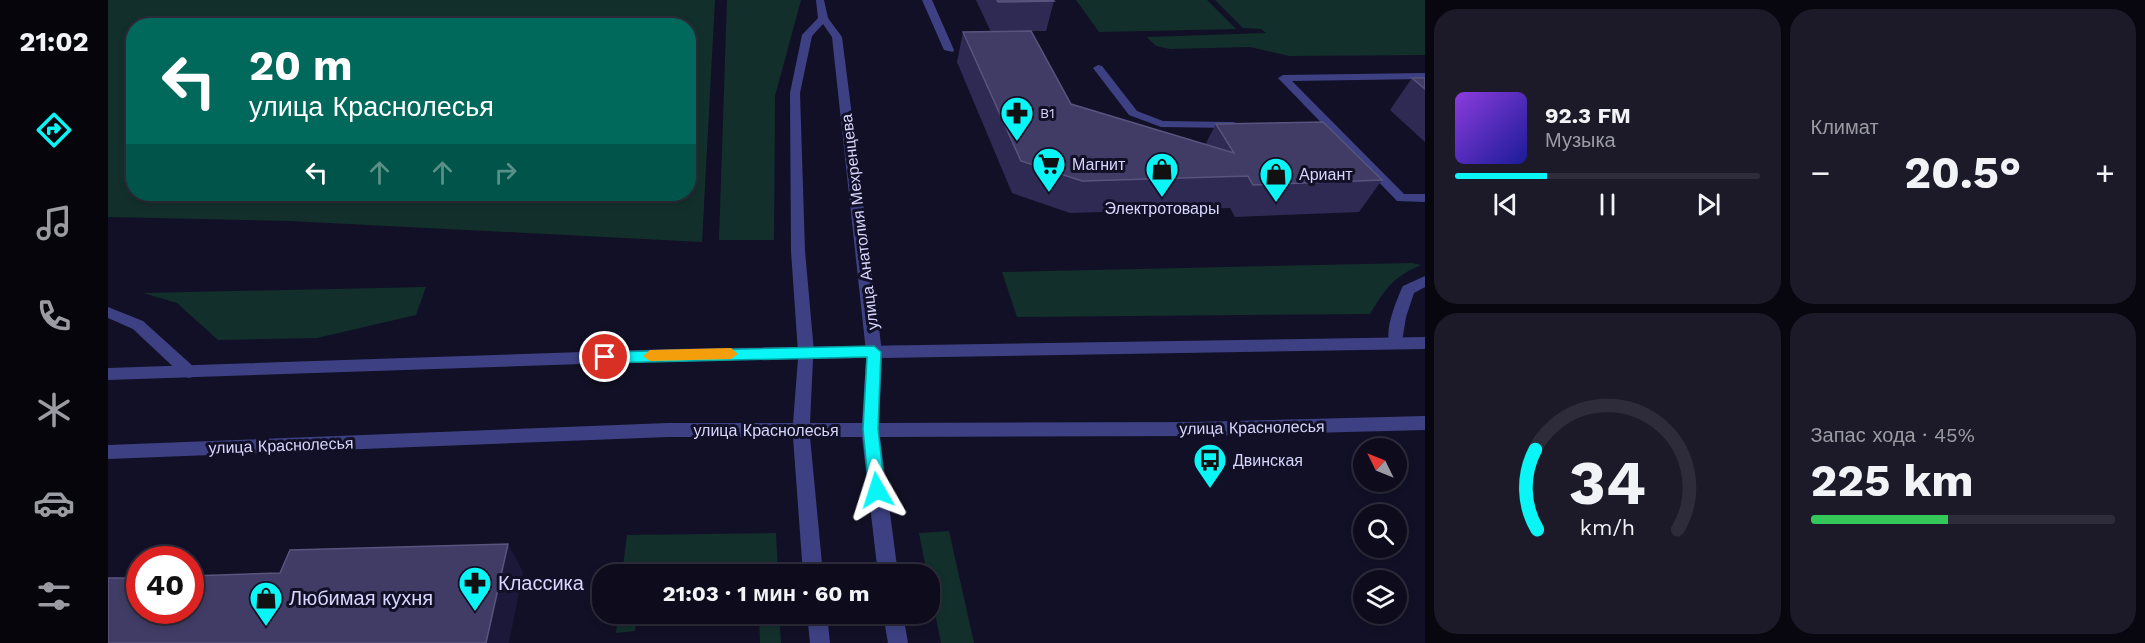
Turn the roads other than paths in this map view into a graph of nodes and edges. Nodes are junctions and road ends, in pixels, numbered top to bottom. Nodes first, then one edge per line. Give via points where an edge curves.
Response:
1 (820, 0) edge
2 (927, 0) edge
3 (823, 18) junction
4 (949, 50) dead end
5 (1098, 68) dead end
6 (1425, 76) edge
7 (1251, 125) edge
8 (1425, 198) edge
9 (1425, 281) edge
10 (108, 312) edge
11 (1425, 343) edge
12 (1396, 344) junction
13 (806, 352) junction
14 (874, 352) junction
15 (189, 372) junction
16 (108, 374) edge
17 (1425, 423) edge
18 (870, 429) junction
19 (801, 430) junction
20 (108, 452) edge
21 (812, 564) edge
22 (887, 564) edge
23 (818, 624) edge
24 (895, 624) edge
25 (820, 643) edge
26 (898, 643) edge

1 - 3 street, улица Анатолия Мехренцева
2 - 4 street
3 - 13 street via 807,35 795,93 798,251
3 - 14 street, улица Анатолия Мехренцева via 837,37
5 - 7 street via 1133,113 1161,124
6 - 8 street via 1283,78 1324,126 1401,198
9 - 12 street via 1408,290
10 - 15 street via 138,325
11 - 12 street
12 - 14 street
13 - 14 street
13 - 15 street
13 - 19 street
14 - 18 street, улица Анатолия Мехренцева
15 - 16 street
17 - 18 street, улица Краснолесья via 1194,429
18 - 19 street, улица Краснолесья
18 - 22 street, улица Анатолия Мехренцева
19 - 20 street, улица Краснолесья via 668,430
19 - 21 street
23 - 25 street
24 - 26 street

